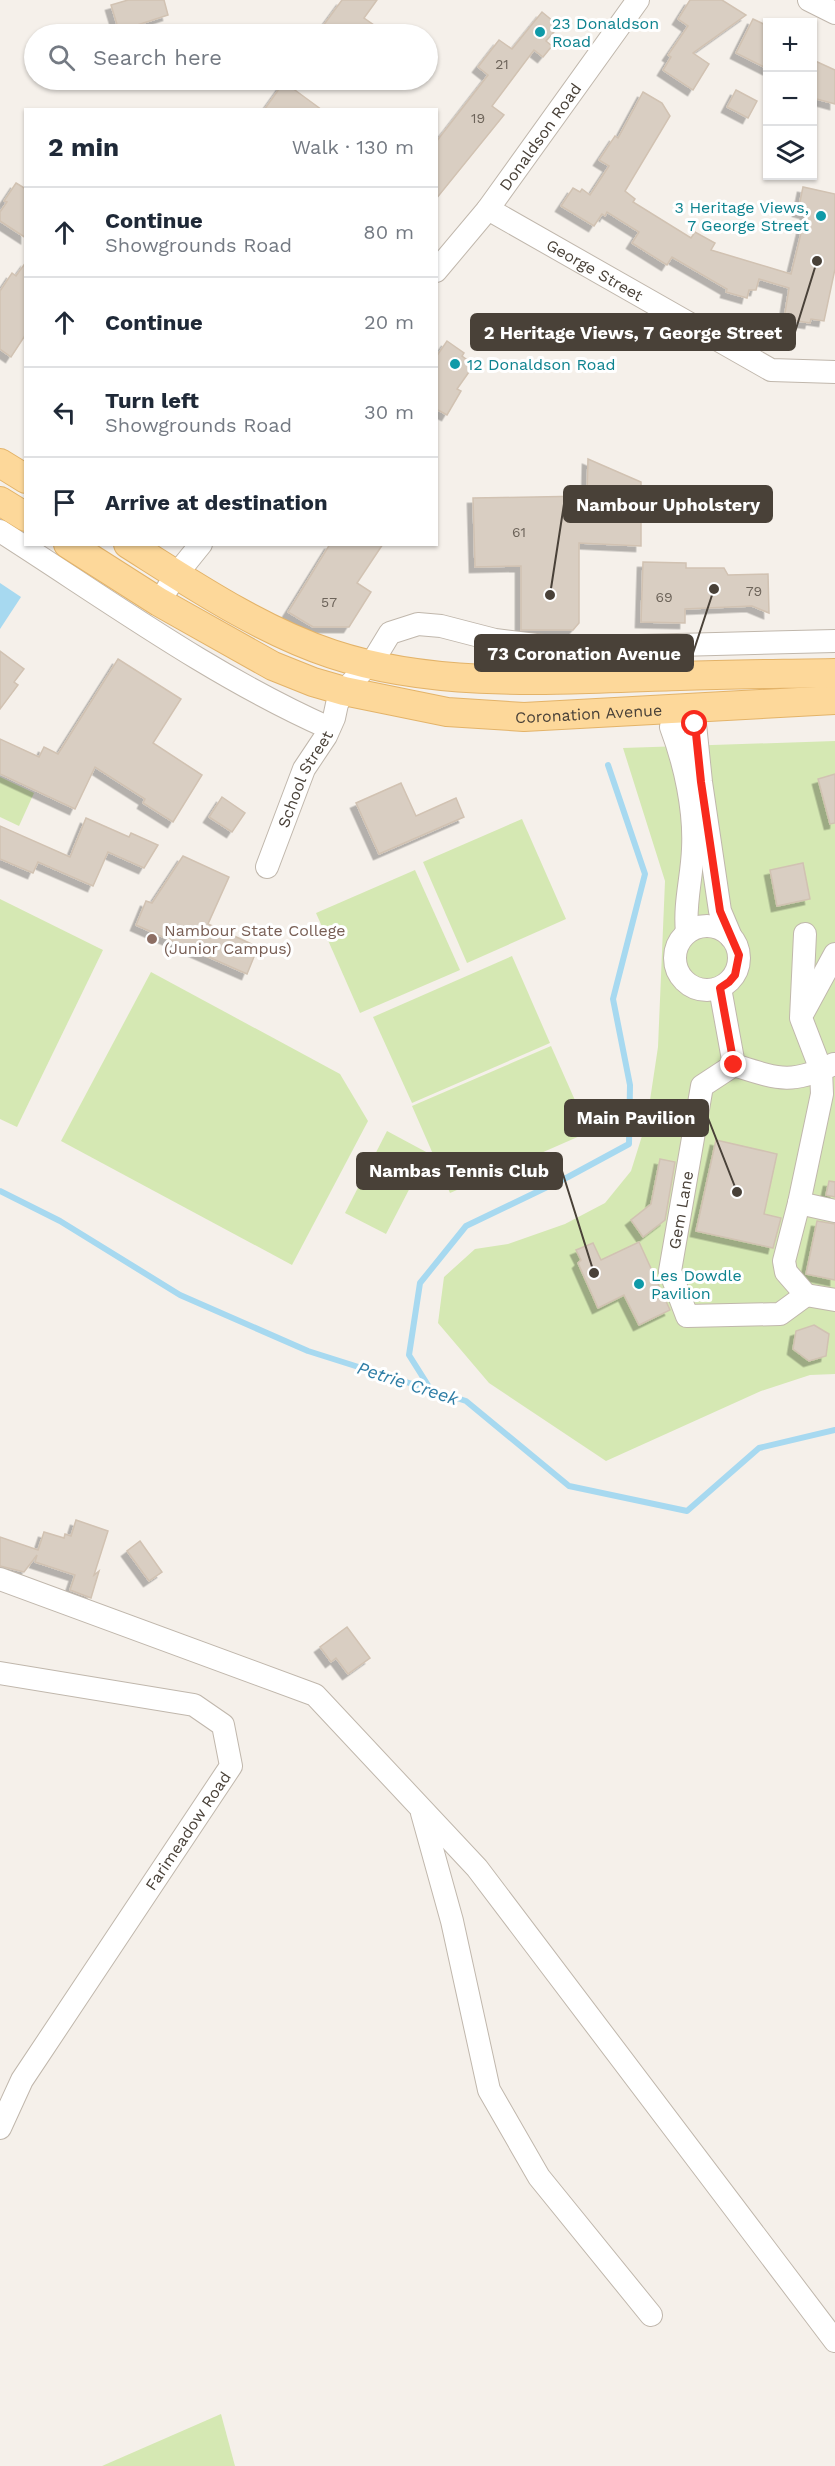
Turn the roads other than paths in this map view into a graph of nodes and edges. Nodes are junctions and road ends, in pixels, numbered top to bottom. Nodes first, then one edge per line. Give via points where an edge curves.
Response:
1 (638, 0) edge
2 (809, 0) edge
3 (835, 13) edge
4 (488, 209) junction
5 (438, 269) edge
6 (835, 372) edge
7 (0, 463) edge
8 (24, 478) edge
9 (0, 501) edge
10 (24, 516) edge
11 (0, 531) edge
12 (71, 546) edge
13 (131, 546) edge
14 (199, 546) edge
15 (176, 575) junction
16 (159, 602) junction
17 (835, 641) edge
18 (369, 665) junction
19 (835, 673) edge
20 (681, 675) junction
21 (344, 691) junction
22 (835, 700) edge
23 (683, 707) junction
24 (329, 728) junction
25 (267, 867) dead end
26 (687, 932) junction
27 (805, 934) dead end
28 (731, 937) junction
29 (835, 954) edge
30 (720, 988) junction
31 (801, 1018) junction
32 (734, 1065) junction
33 (828, 1067) edge
34 (799, 1203) junction
35 (835, 1211) edge
36 (806, 1295) junction
37 (835, 1300) edge
38 (0, 1579) edge
39 (0, 1673) edge
40 (421, 1808) junction
41 (22, 2080) junction
42 (0, 2103) edge
43 (0, 2128) edge
44 (651, 2315) dead end
45 (835, 2341) edge

1 - 4 street, Donaldson Road
2 - 3 street
4 - 5 street, Donaldson Road
4 - 6 street, George Street via 771,370
7 - 8 main road
9 - 10 main road
11 - 24 street via 229,678
12 - 16 main road, Coronation Avenue
13 - 15 main road, Coronation Avenue
14 - 15 street
15 - 16 street
15 - 18 main road, Coronation Avenue via 260,623 331,654
16 - 21 main road, Coronation Avenue via 273,666
17 - 18 street via 561,648 495,640 418,624 390,633
18 - 20 main road, Coronation Avenue via 516,680
18 - 21 street
19 - 20 main road, Coronation Avenue
20 - 23 street
21 - 23 main road, Coronation Avenue via 447,712 524,717
21 - 24 street, School Street
22 - 23 main road, Coronation Avenue
23 - 26 street via 671,727 691,809 694,848
23 - 28 street via 695,724 720,911
24 - 25 street, School Street via 304,769
26 - 28 street via 705,926 723,930
26 - 30 street via 675,949 676,970 690,986 710,991
27 - 31 street
28 - 30 street via 737,945 738,965 729,982
29 - 31 street
30 - 32 street
31 - 33 street
32 - 33 street via 772,1077 800,1078
32 - 36 street, Gem Lane via 702,1086 670,1271 687,1316 780,1314
33 - 34 street
34 - 35 street
34 - 36 street via 784,1261 786,1272
36 - 37 street
38 - 40 street via 315,1695
39 - 41 street, Farimeadow Road via 194,1705 223,1725 231,1766
40 - 44 street via 452,1921 489,2090 539,2176
40 - 45 street via 477,1868
41 - 42 street
41 - 43 street, Farimeadow Road

